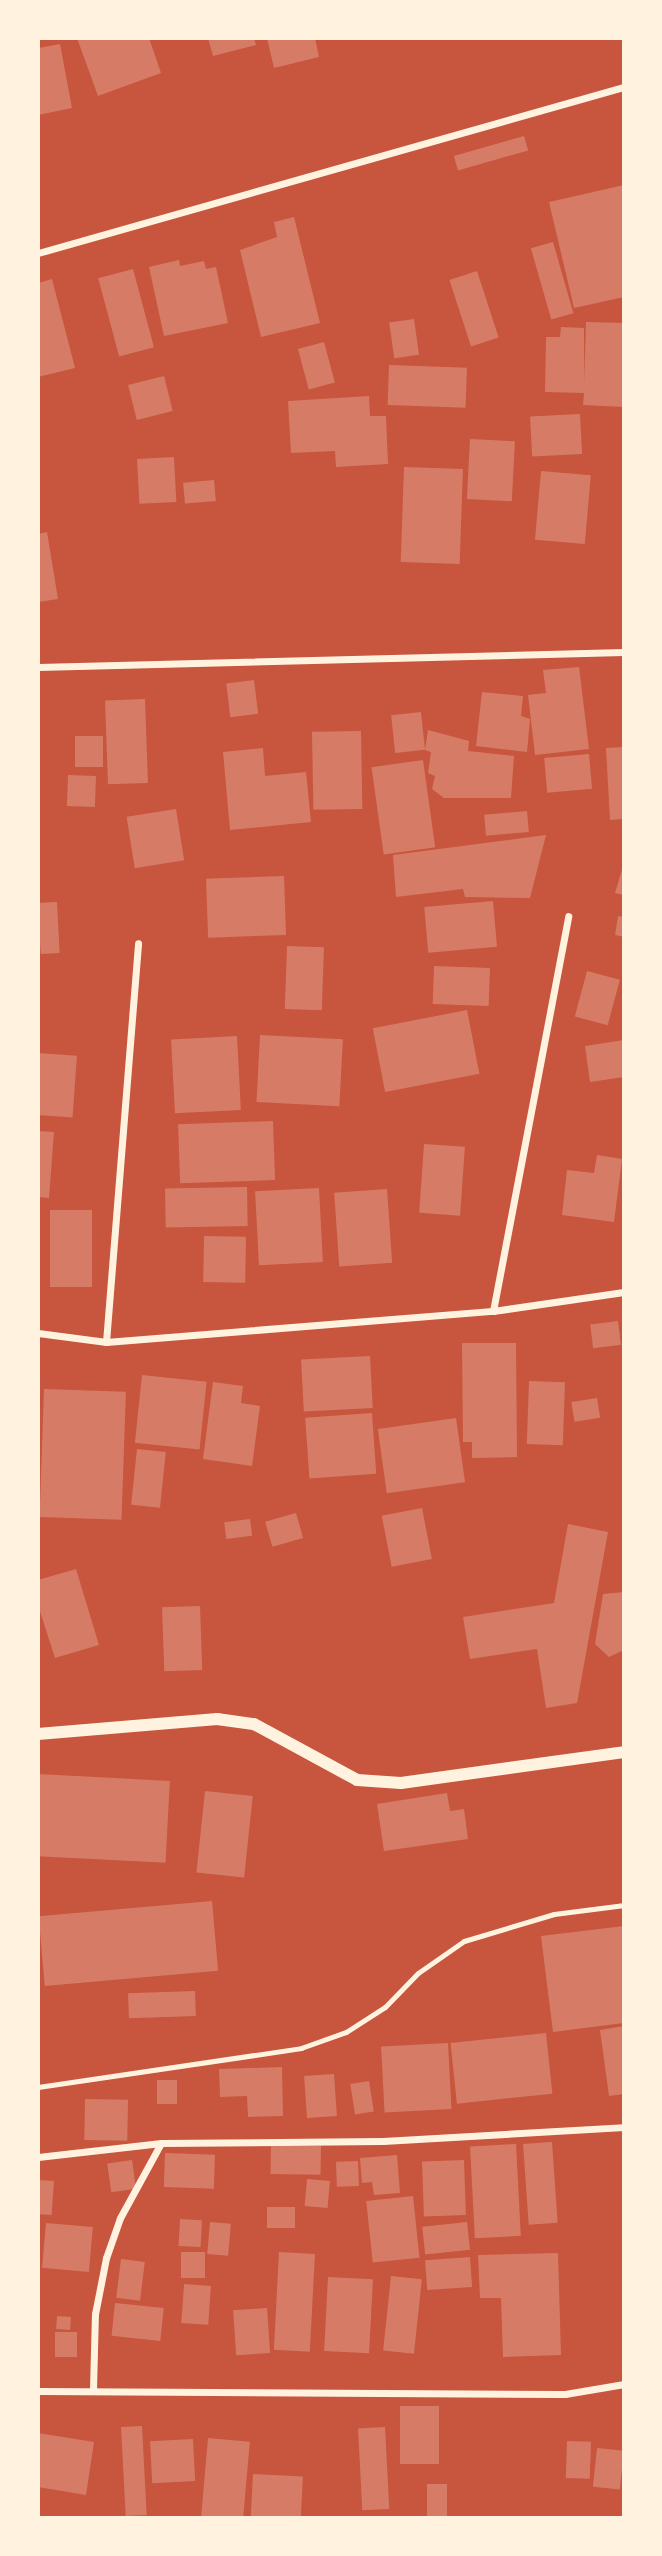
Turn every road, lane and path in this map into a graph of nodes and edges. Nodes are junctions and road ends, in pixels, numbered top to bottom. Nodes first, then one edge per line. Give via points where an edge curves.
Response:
1 (624, 87) edge
2 (38, 253) edge
3 (624, 652) edge
4 (38, 667) edge
5 (568, 916) dead end
6 (138, 943) dead end
7 (624, 1292) edge
8 (493, 1311) junction
9 (38, 1333) edge
10 (106, 1342) junction
11 (38, 1734) edge
12 (624, 1752) edge
13 (624, 1905) edge
14 (38, 2087) edge
15 (624, 2127) edge
16 (161, 2143) junction
17 (38, 2157) edge
18 (624, 2384) edge
19 (93, 2389) junction
20 (38, 2391) edge

1 - 2 street
3 - 4 street
5 - 8 street
6 - 10 street
7 - 8 street
8 - 10 street
9 - 10 street
11 - 12 street via 217,1719 254,1724 357,1780 401,1783
13 - 14 lane via 554,1914 464,1941 418,1973 385,2007 346,2032 301,2048
15 - 16 street via 383,2141
16 - 17 street
16 - 19 street via 120,2218 106,2258 95,2314
18 - 19 street via 565,2394
19 - 20 street

